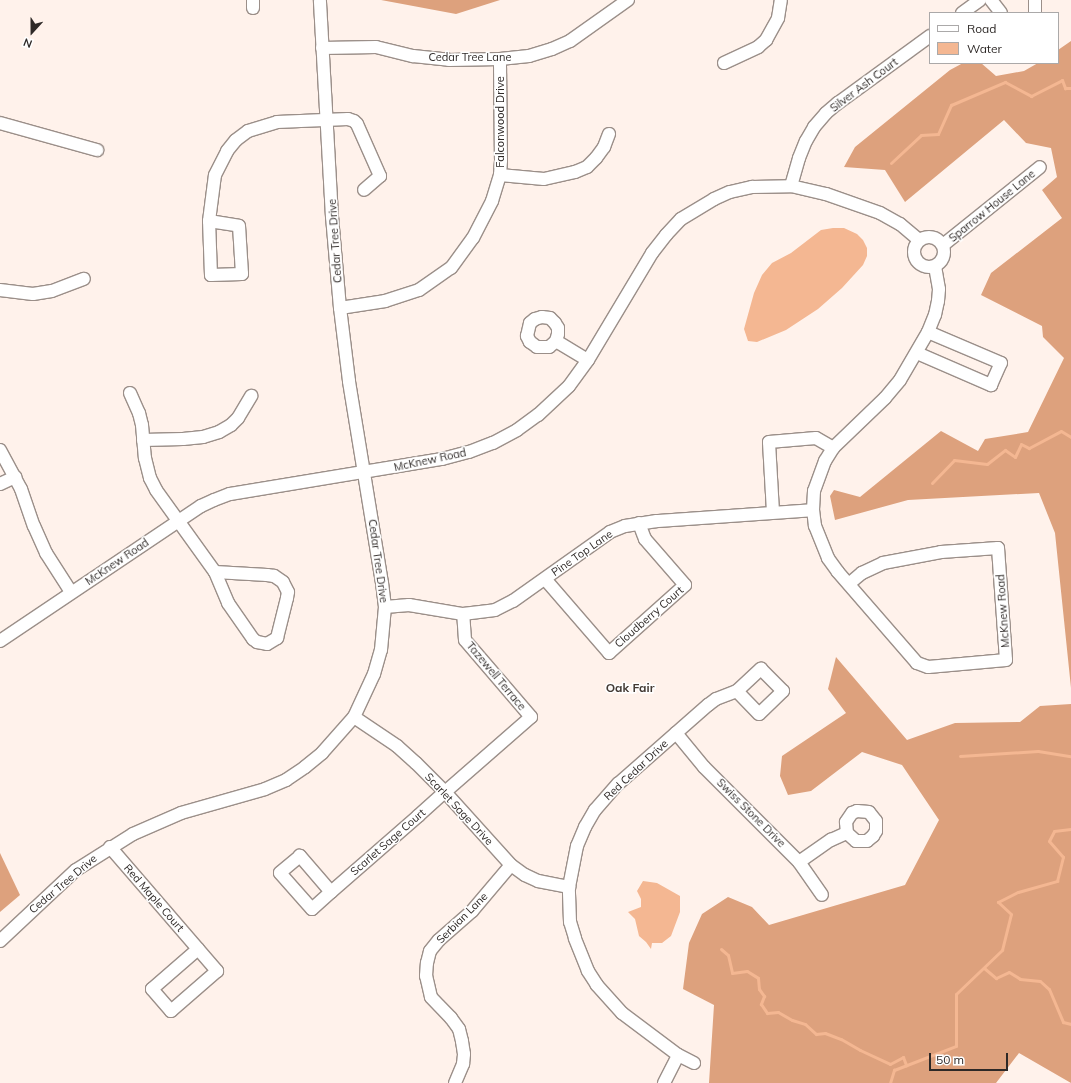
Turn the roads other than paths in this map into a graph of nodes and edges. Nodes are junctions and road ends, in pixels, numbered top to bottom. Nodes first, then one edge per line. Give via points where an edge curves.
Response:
1 (320, 0) edge
2 (628, 0) edge
3 (781, 0) edge
4 (980, 0) edge
5 (991, 0) edge
6 (1035, 0) edge
7 (963, 12) edge
8 (1000, 12) edge
9 (1035, 12) edge
10 (929, 37) edge
11 (322, 48) junction
12 (500, 59) junction
13 (724, 63) dead end
14 (326, 120) junction
15 (0, 123) edge
16 (609, 134) dead end
17 (97, 150) dead end
18 (1040, 167) dead end
19 (500, 175) junction
20 (791, 186) junction
21 (364, 190) dead end
22 (209, 221) junction
23 (919, 240) junction
24 (943, 245) junction
25 (935, 266) junction
26 (84, 279) dead end
27 (0, 290) edge
28 (340, 308) junction
29 (928, 332) junction
30 (556, 341) dead end
31 (917, 353) junction
32 (588, 360) junction
33 (130, 393) dead end
34 (251, 396) dead end
35 (143, 440) junction
36 (833, 448) junction
37 (0, 450) edge
38 (364, 473) junction
39 (15, 476) junction
40 (0, 484) edge
41 (812, 510) junction
42 (773, 512) junction
43 (178, 522) junction
44 (639, 523) junction
45 (214, 572) junction
46 (545, 579) junction
47 (850, 583) junction
48 (71, 592) junction
49 (384, 607) junction
50 (464, 614) junction
51 (0, 640) edge
52 (738, 691) dead end
53 (354, 717) junction
54 (676, 734) junction
55 (445, 792) junction
56 (847, 833) dead end
57 (110, 847) junction
58 (799, 862) junction
59 (512, 865) junction
60 (569, 887) junction
61 (331, 892) dead end
62 (822, 896) dead end
63 (0, 941) edge
64 (198, 949) junction
65 (678, 1055) junction
66 (694, 1063) dead end
67 (455, 1083) edge
68 (664, 1083) edge

1 - 11 street, Cedar Tree Drive
2 - 12 street, Cedar Tree Lane via 570,41 529,56
3 - 13 street via 778,18 766,40 758,47
4 - 7 street
5 - 8 street
6 - 9 street
10 - 20 street, Silver Ash Court via 838,102 826,114 806,141
11 - 12 street, Cedar Tree Lane via 362,46 431,58
11 - 14 street, Cedar Tree Drive
12 - 19 street, Falconwood Drive
14 - 21 street via 348,119 357,124 380,176
14 - 22 street via 277,122 248,132 236,140 227,151 216,174
14 - 28 street, Cedar Tree Drive
15 - 17 street
16 - 19 street via 604,148 596,158 587,167 575,172 544,179
18 - 24 street, Sparrow House Lane
19 - 28 street, Falconwood Drive via 485,217 463,254 451,268 419,290 405,296
20 - 23 street, McKnew Road via 826,194 880,213 900,224
20 - 32 street, McKnew Road via 752,187 730,192 697,207 681,219 652,253
22 - 22 street via 211,275 242,274 239,226
23 - 24 street via 932,237
23 - 25 street via 913,252 917,262 928,267
24 - 25 street via 944,255
25 - 29 street, McKnew Road via 939,289 938,301
26 - 27 street via 52,291 33,294
28 - 38 street, Cedar Tree Drive
29 - 31 street, McKnew Road
29 - 31 street via 1001,363 991,385
30 - 32 street
31 - 36 street, McKnew Road via 885,398
32 - 38 street, McKnew Road via 554,401 517,430 493,443 442,459
33 - 35 street via 139,413
34 - 35 street via 238,418 219,432 183,439
35 - 43 street via 144,458 150,478
36 - 41 street, McKnew Road via 819,475
36 - 42 street via 816,438 769,442
37 - 39 street
38 - 43 street, McKnew Road via 230,494 201,506
38 - 49 street, Cedar Tree Drive
39 - 40 street
39 - 48 street via 40,540
41 - 42 street, Pine Top Lane
41 - 47 street, McKnew Road via 815,526 828,558
42 - 44 street, Pine Top Lane
43 - 45 street
43 - 48 street, McKnew Road
44 - 46 street, Pine Top Lane via 610,532
44 - 46 street, Cloudberry Court via 645,539 685,585 608,653
45 - 45 street via 228,602 253,639 267,644 277,638 288,598 283,582 274,576
46 - 50 street, Pine Top Lane via 495,610
47 - 47 street, McKnew Road via 917,663 923,666 1006,660 998,548 935,553 883,563 872,567
48 - 51 street, McKnew Road
49 - 50 street, Pine Top Lane via 409,605
49 - 53 street, Cedar Tree Drive via 381,650 374,674
50 - 55 street, Tazewell Terrace via 465,640 531,717
52 - 54 street, Red Cedar Drive via 716,699
53 - 55 street, Scarlet Sage Drive via 397,746
53 - 57 street, Cedar Tree Drive via 322,753 286,780 253,793 181,813 132,834
54 - 58 street, Swiss Stone Drive via 726,789
54 - 60 street, Red Cedar Drive via 618,784 595,810 577,846
55 - 59 street, Scarlet Sage Drive
55 - 61 street, Scarlet Sage Court
56 - 58 street via 831,840
57 - 63 street, Cedar Tree Drive via 76,870
57 - 64 street, Red Maple Court
58 - 62 street, Swiss Stone Drive
59 - 60 street, Scarlet Sage Drive via 538,881
59 - 67 street, Serbian Lane via 472,911 430,951 426,976 431,997 459,1029 462,1041 463,1064
60 - 65 street, Red Cedar Drive via 570,922 580,954 597,985 622,1013
64 - 64 street, Red Maple Court via 217,971 171,1011 152,989
65 - 66 street, Red Cedar Drive
65 - 68 street

